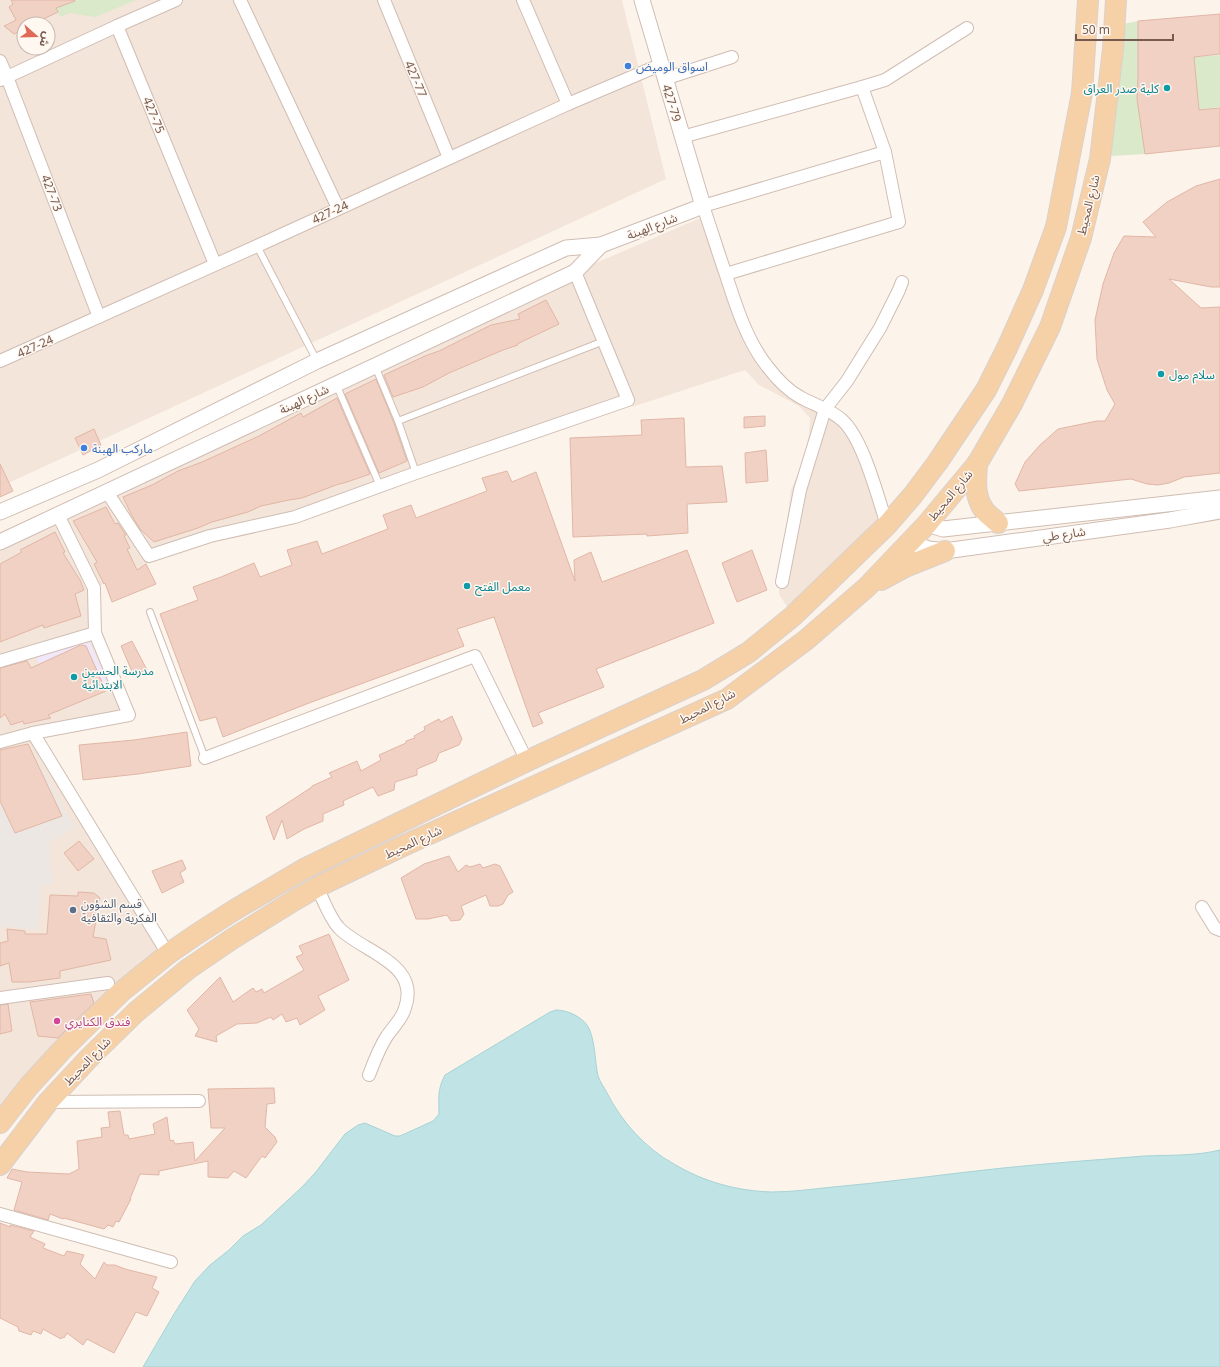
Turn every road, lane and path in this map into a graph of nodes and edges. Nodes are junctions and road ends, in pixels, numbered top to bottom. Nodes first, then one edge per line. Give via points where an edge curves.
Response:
1 (176, 0) edge
2 (240, 0) edge
3 (384, 0) edge
4 (523, 0) edge
5 (642, 0) edge
6 (1088, 0) edge
7 (1116, 0) edge
8 (117, 26) junction
9 (967, 28) dead end
10 (732, 57) dead end
11 (0, 61) edge
12 (662, 72) junction
13 (3, 78) edge
14 (862, 87) junction
15 (568, 104) junction
16 (682, 137) junction
17 (885, 152) junction
18 (449, 158) junction
19 (703, 206) junction
20 (338, 208) junction
21 (601, 245) junction
22 (257, 246) junction
23 (215, 264) junction
24 (575, 272) junction
25 (726, 274) junction
26 (902, 282) dead end
27 (99, 317) junction
28 (604, 341) junction
29 (0, 361) edge
30 (317, 361) junction
31 (375, 366) junction
32 (336, 384) junction
33 (826, 409) junction
34 (398, 421) junction
35 (977, 464) junction
36 (98, 470) junction
37 (416, 473) junction
38 (380, 486) junction
39 (915, 491) junction
40 (107, 492) junction
41 (1220, 498) edge
42 (1220, 511) edge
43 (0, 512) edge
44 (58, 515) junction
45 (932, 516) junction
46 (998, 523) junction
47 (889, 526) junction
48 (0, 542) edge
49 (909, 542) junction
50 (945, 551) junction
51 (895, 557) junction
52 (782, 582) dead end
53 (867, 587) junction
54 (150, 612) dead end
55 (95, 633) junction
56 (0, 661) edge
57 (33, 733) junction
58 (0, 742) edge
59 (205, 758) joint
60 (527, 761) junction
61 (318, 887) junction
62 (1202, 907) dead end
63 (1220, 930) edge
64 (168, 954) junction
65 (108, 983) dead end
66 (0, 998) edge
67 (369, 1075) dead end
68 (199, 1101) dead end
69 (48, 1102) junction
70 (0, 1123) edge
71 (0, 1165) edge
72 (0, 1214) edge
73 (171, 1262) dead end

1 - 8 street
2 - 20 street
3 - 18 street, 427-77
4 - 15 street
5 - 12 street, 427-79
6 - 39 main road, شارع المحيط via 1082,93 1056,227 1033,290 986,390
7 - 35 main road, شارع المحيط via 1100,159 1081,238 1050,327 1012,404
8 - 13 street
8 - 23 street, 427-75
9 - 14 street via 885,80
10 - 12 street, 427-24
11 - 13 street, 427-73
12 - 15 street, 427-24
12 - 16 street, 427-79
13 - 27 street, 427-73
14 - 16 street
14 - 17 street
15 - 18 street, 427-24
16 - 19 street, 427-79
17 - 19 street
17 - 25 street via 899,222
18 - 20 street, 427-24
19 - 21 street, شارع الهبنة
19 - 25 street
20 - 22 street, 427-24
21 - 24 street, شارع الهبنة
21 - 30 street, شارع الهبنة via 566,248
22 - 23 street, 427-24
22 - 30 lane
23 - 27 street, 427-24
24 - 28 street
24 - 31 street, شارع الهبنة
25 - 33 street via 738,314 766,365 782,383 799,396
26 - 33 street via 880,328
27 - 29 street, 427-24
28 - 34 lane
28 - 37 street via 628,400
30 - 36 street, شارع الهبنة
31 - 32 street, شارع الهبنة
31 - 34 lane
32 - 38 lane
32 - 40 street, شارع الهبنة
33 - 47 street via 844,421 857,441
33 - 52 street via 800,490
34 - 37 lane
35 - 45 main road, شارع المحيط
35 - 46 main road via 975,484 978,499 985,511
36 - 40 street
36 - 43 street, شارع الهبنة
37 - 38 street
38 - 40 street via 295,517 210,536 149,556
39 - 45 main road via 922,504 930,508
39 - 47 main road, شارع المحيط
40 - 44 street, شارع الهبنة
41 - 46 street, شارع طي
42 - 50 street, شارع طي
44 - 48 street, شارع الهبنة
44 - 55 street via 94,588
45 - 46 street, شارع طي via 943,529
45 - 47 main road
45 - 49 main road, شارع المحيط
47 - 49 main road via 906,533
47 - 51 main road via 885,536 895,549
47 - 60 main road, شارع المحيط via 793,616 749,652 703,680
49 - 50 street, شارع طي
49 - 51 main road, شارع المحيط
50 - 53 main road via 905,567
51 - 53 main road, شارع المحيط
53 - 61 main road, شارع المحيط via 806,640 727,699
54 - 59 lane
55 - 56 street
55 - 57 street via 130,715
57 - 58 street
57 - 64 street
59 - 60 street via 475,656
60 - 64 main road, شارع المحيط via 304,870 236,909
61 - 67 street via 338,927 396,966 407,986 405,1008 384,1041
61 - 69 main road, شارع المحيط via 188,969 136,1012
62 - 63 street via 1215,928
64 - 70 main road, شارع المحيط via 122,992 62,1050
65 - 66 street
68 - 69 street
69 - 71 main road, شارع المحيط
72 - 73 street

